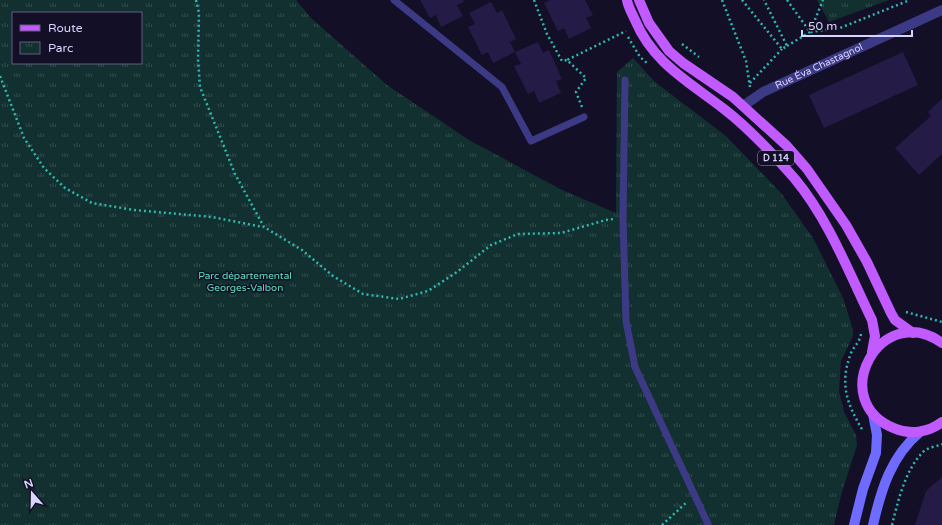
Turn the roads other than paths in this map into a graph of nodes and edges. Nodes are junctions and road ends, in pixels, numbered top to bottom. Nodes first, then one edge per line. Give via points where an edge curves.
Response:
1 (394, 0) edge
2 (627, 0) edge
3 (639, 0) edge
4 (942, 10) edge
5 (625, 80) dead end
6 (743, 106) junction
7 (584, 117) road end
8 (913, 333) junction
9 (942, 343) edge
10 (872, 352) junction
11 (873, 414) junction
12 (942, 422) edge
13 (920, 432) junction
14 (708, 524) dead end
15 (854, 525) edge
16 (872, 525) edge

1 - 7 lane via 502,87 531,141
2 - 10 main road, D 114 via 638,27 660,60 755,136 811,201 872,320
3 - 6 main road, D 114 via 649,23 669,51
4 - 6 street, Rue Éva Chastagnol via 751,99
5 - 14 lane via 623,219 626,321 635,367
6 - 8 main road, D 114 via 787,146 807,169 846,224 891,313
8 - 9 main road via 925,335
8 - 10 main road via 890,338
10 - 11 main road via 862,377 862,390
11 - 13 main road via 886,426 903,432
11 - 15 main road via 877,435 876,453
12 - 13 main road
13 - 16 main road via 907,443 895,460 878,502

